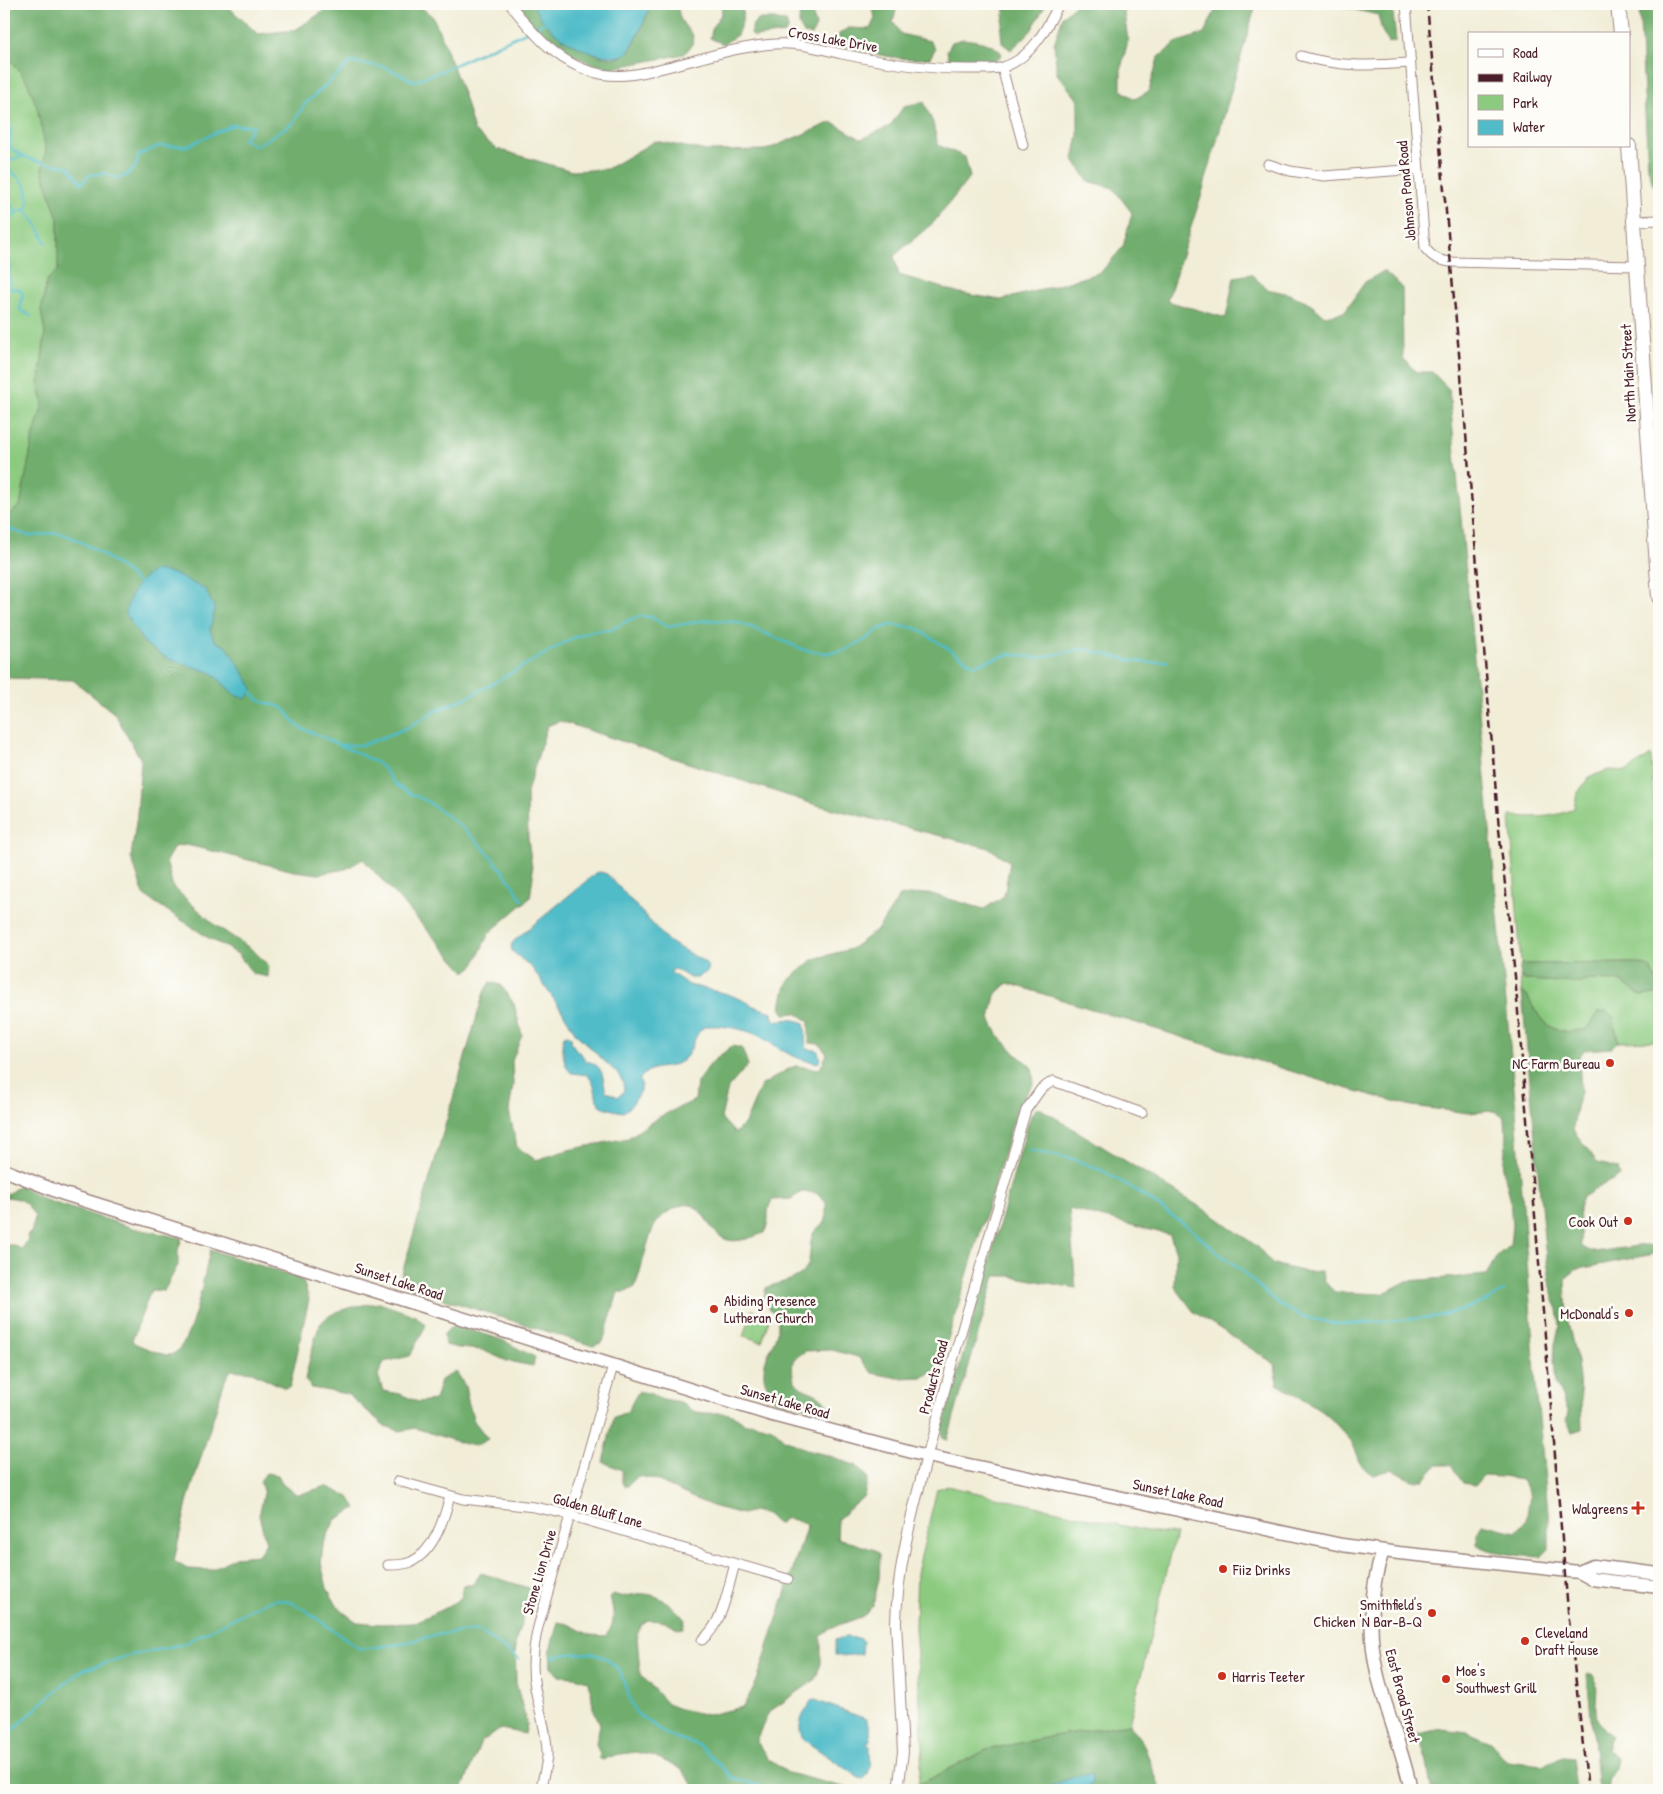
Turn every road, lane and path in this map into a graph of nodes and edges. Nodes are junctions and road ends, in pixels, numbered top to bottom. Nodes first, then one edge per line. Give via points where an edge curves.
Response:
1 (510, 4) edge
2 (1059, 4) edge
3 (1406, 4) edge
4 (1618, 4) edge
5 (1621, 32) edge
6 (1301, 56) dead end
7 (1409, 63) junction
8 (1002, 68) junction
9 (1023, 145) dead end
10 (1629, 148) edge
11 (1268, 164) dead end
12 (1418, 170) junction
13 (1659, 220) edge
14 (1635, 221) junction
15 (1638, 266) junction
16 (1659, 598) edge
17 (1142, 1112) dead end
18 (4, 1170) edge
19 (613, 1366) junction
20 (927, 1456) junction
21 (398, 1480) dead end
22 (450, 1496) junction
23 (570, 1515) junction
24 (1383, 1551) junction
25 (735, 1564) junction
26 (388, 1565) dead end
27 (1579, 1572) junction
28 (1659, 1574) edge
29 (788, 1579) dead end
30 (1659, 1587) edge
31 (702, 1640) dead end
32 (540, 1790) edge
33 (898, 1790) edge
34 (1411, 1790) edge

1 - 8 street, Cross Lake Drive via 532,32 556,54 581,68 610,75 641,73 720,53 775,44 807,46 900,64 955,69
2 - 8 street, Cross Lake Drive via 1030,50
3 - 7 street, Johnson Pond Road
4 - 5 highway
6 - 7 street via 1350,66
7 - 12 street, Johnson Pond Road
8 - 9 street
10 - 14 highway, North Main Street
11 - 12 street via 1324,176
12 - 15 street, Johnson Pond Road via 1424,248 1438,260
13 - 14 street
14 - 15 highway, North Main Street
15 - 16 highway, North Main Street
17 - 20 street, Products Road via 1054,1081 1041,1089 1026,1110
18 - 19 main road, Sunset Lake Road via 60,1193
19 - 20 main road, Sunset Lake Road via 772,1415
19 - 23 street, Stone Lion Drive
20 - 24 main road, Sunset Lake Road via 1284,1533
20 - 33 street, Products Road via 903,1558 897,1602 903,1752
21 - 22 street, Golden Bluff Lane
22 - 23 street, Golden Bluff Lane
22 - 26 street via 442,1524 423,1552 412,1561
23 - 25 street, Golden Bluff Lane
23 - 32 street, Stone Lion Drive via 533,1648 534,1687 546,1746
24 - 27 main road, Sunset Lake Road
24 - 34 main road, East Broad Street via 1374,1597 1374,1656
25 - 29 street, Golden Bluff Lane
25 - 31 street via 719,1618
27 - 28 main road, Sunset Lake Road via 1593,1566
27 - 30 main road, Sunset Lake Road via 1592,1579

